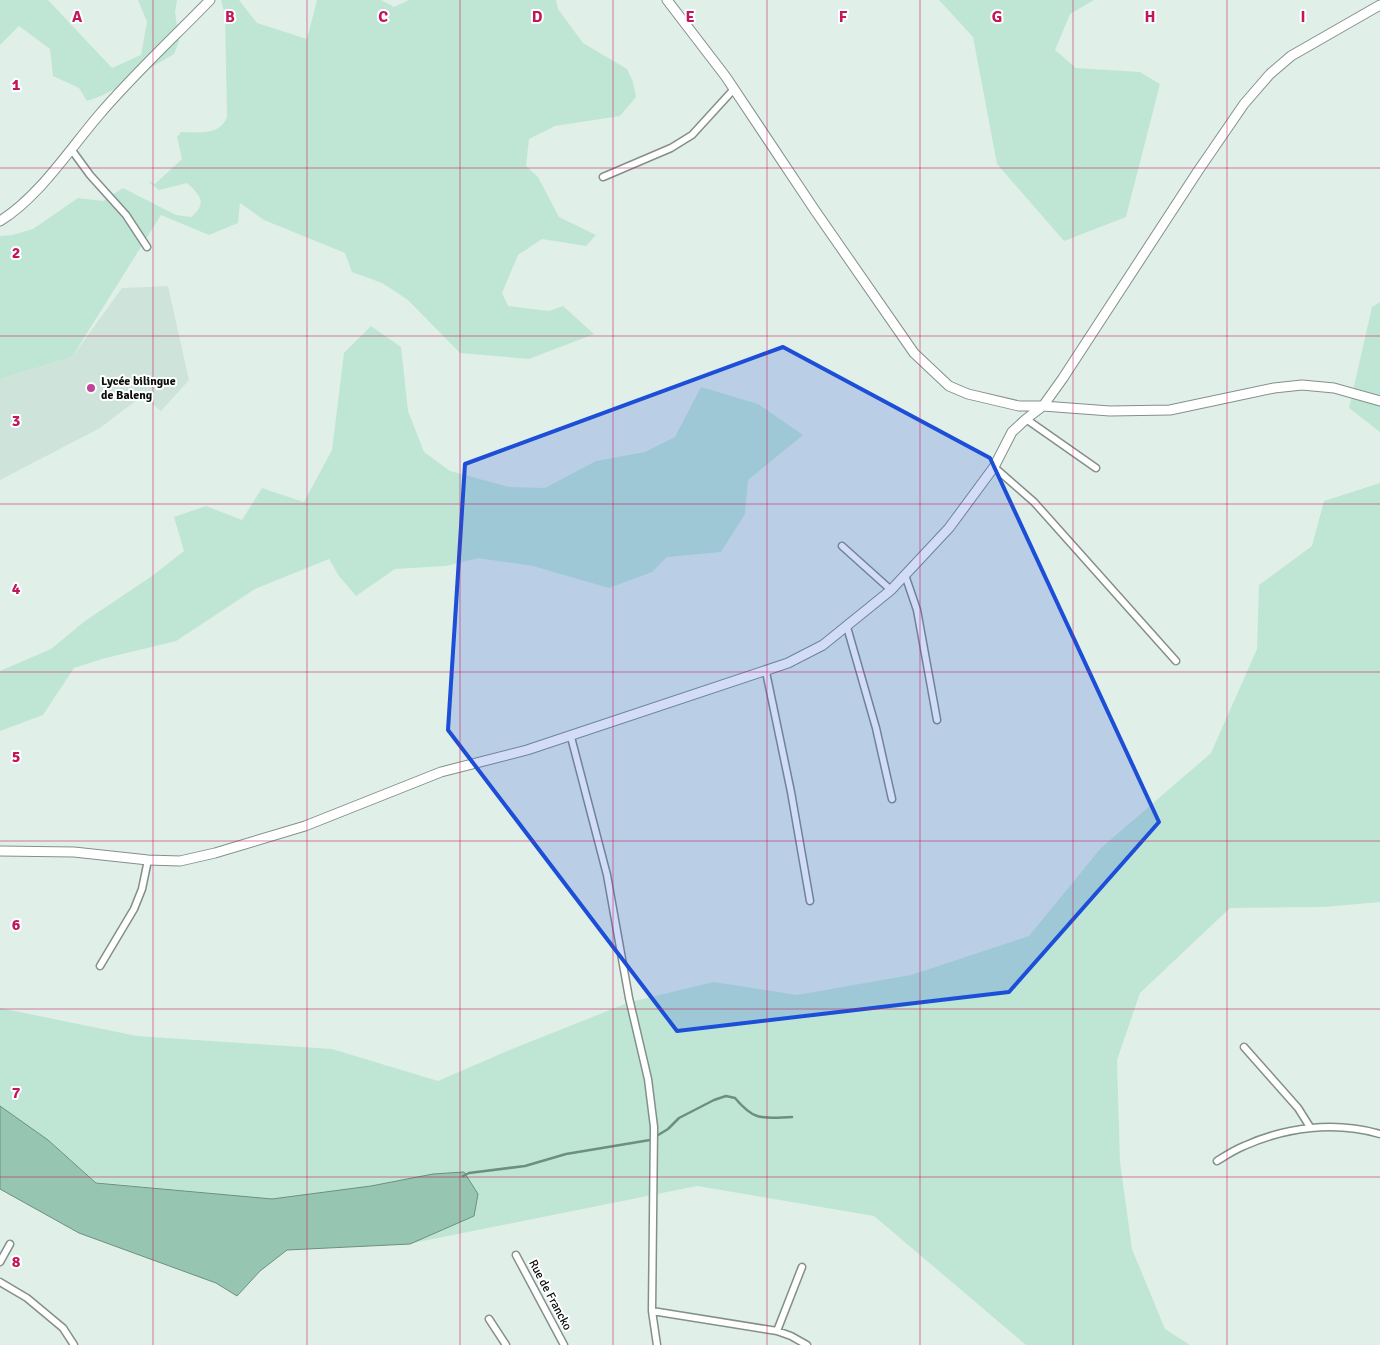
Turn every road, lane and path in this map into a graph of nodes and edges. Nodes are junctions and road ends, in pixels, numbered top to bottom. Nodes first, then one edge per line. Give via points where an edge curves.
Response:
1 (210, 0) edge
2 (667, 0) edge
3 (1380, 5) edge
4 (734, 89) junction
5 (71, 149) junction
6 (603, 177) dead end
7 (0, 221) edge
8 (148, 247) dead end
9 (1380, 402) edge
10 (1043, 406) junction
11 (1026, 418) junction
12 (994, 467) junction
13 (1096, 468) dead end
14 (842, 546) dead end
15 (905, 575) junction
16 (890, 590) junction
17 (847, 627) junction
18 (1176, 661) dead end
19 (766, 672) junction
20 (937, 720) dead end
21 (571, 737) junction
22 (892, 799) dead end
23 (0, 851) edge
24 (148, 860) junction
25 (810, 901) dead end
26 (100, 966) dead end
27 (1244, 1048) dead end
28 (1310, 1128) junction
29 (1380, 1134) edge
30 (1216, 1161) dead end
31 (10, 1244) dead end
32 (516, 1255) dead end
33 (0, 1262) edge
34 (802, 1267) dead end
35 (0, 1282) edge
36 (652, 1311) junction
37 (489, 1319) dead end
38 (776, 1331) junction
39 (74, 1345) edge
40 (506, 1345) edge
41 (564, 1345) edge
42 (656, 1345) edge
43 (807, 1345) edge

1 - 5 street via 125,87
2 - 4 street
3 - 10 street via 1291,56 1244,104
4 - 6 street via 692,135 671,148
4 - 10 street via 914,353 949,386 968,394 1019,406
5 - 7 street via 40,186
5 - 8 street
9 - 10 street via 1334,388 1302,385 1170,410 1110,411
10 - 11 street
11 - 12 street via 1012,432
11 - 13 street
12 - 15 street via 949,528
12 - 18 street via 1034,502
14 - 16 street
15 - 16 street
15 - 20 street via 917,610
16 - 17 street
17 - 19 street via 823,645
17 - 22 street
19 - 21 street via 734,680
19 - 25 street
21 - 24 street via 441,772 305,826 215,853 180,861
21 - 36 street via 607,875 627,990 648,1079 654,1127
23 - 24 street via 74,852
24 - 26 street via 134,909
27 - 28 street via 1292,1102
28 - 29 street via 1348,1127
28 - 30 street via 1277,1134 1243,1146
31 - 33 street
32 - 41 street, Rue de Francko
34 - 38 street
35 - 39 street via 27,1298 63,1328
36 - 38 street
36 - 42 street
37 - 40 street
38 - 43 street

